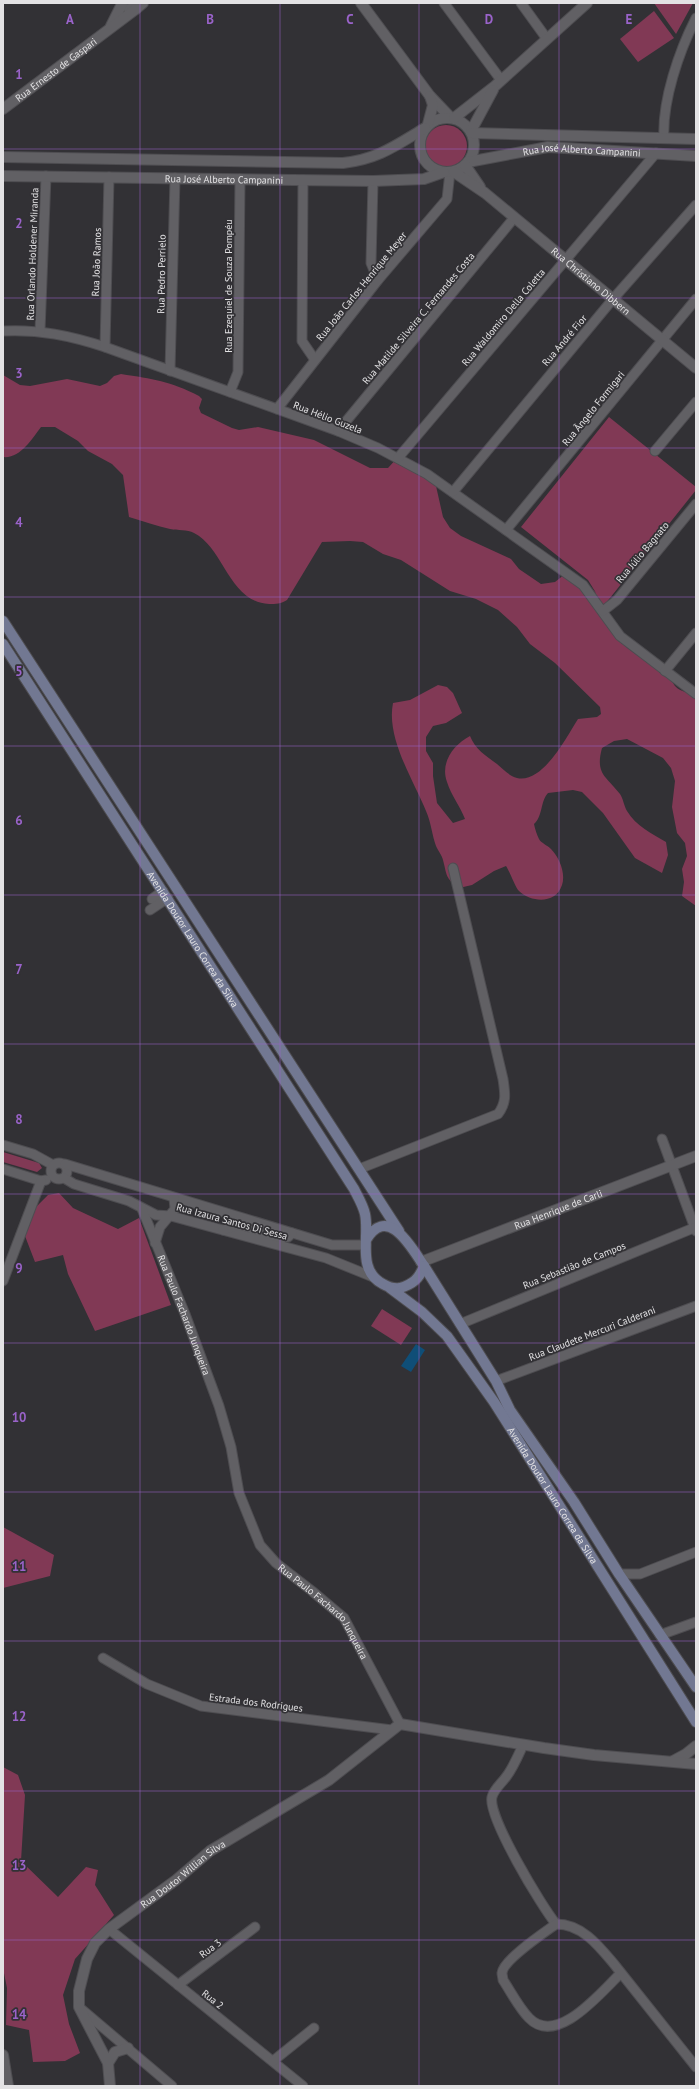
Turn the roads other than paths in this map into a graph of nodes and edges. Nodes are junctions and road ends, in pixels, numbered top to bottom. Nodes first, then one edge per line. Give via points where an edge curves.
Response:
1 (360, 3) edge
2 (444, 3) edge
3 (521, 3) edge
4 (587, 3) edge
5 (122, 4) edge
6 (142, 5) edge
7 (696, 18) edge
8 (109, 30) junction
9 (546, 39) junction
10 (498, 83) junction
11 (430, 96) junction
12 (3, 109) edge
13 (452, 118) junction
14 (427, 126) junction
15 (471, 132) junction
16 (664, 138) junction
17 (696, 139) edge
18 (656, 153) junction
19 (696, 156) edge
20 (3, 157) edge
21 (466, 164) junction
22 (449, 172) junction
23 (3, 176) edge
24 (46, 176) junction
25 (109, 178) junction
26 (175, 178) junction
27 (240, 179) junction
28 (303, 180) junction
29 (373, 181) junction
30 (485, 193) junction
31 (696, 205) edge
32 (514, 218) junction
33 (565, 260) junction
34 (378, 280) junction
35 (613, 299) junction
36 (696, 299) edge
37 (3, 331) edge
38 (40, 331) junction
39 (662, 340) junction
40 (105, 347) junction
41 (315, 360) junction
42 (696, 368) edge
43 (170, 371) junction
44 (230, 392) junction
45 (696, 402) edge
46 (277, 409) junction
47 (338, 431) junction
48 (655, 451) dead end
49 (398, 458) junction
50 (453, 492) junction
51 (696, 504) edge
52 (506, 530) junction
53 (603, 611) junction
54 (3, 621) edge
55 (696, 633) edge
56 (3, 644) edge
57 (665, 671) junction
58 (696, 694) edge
59 (453, 868) dead end
60 (166, 895) junction
61 (152, 899) dead end
62 (150, 910) dead end
63 (662, 1139) dead end
64 (3, 1145) edge
65 (696, 1156) edge
66 (64, 1164) junction
67 (53, 1165) junction
68 (672, 1165) junction
69 (3, 1169) edge
70 (359, 1169) junction
71 (53, 1177) junction
72 (64, 1178) junction
73 (41, 1181) junction
74 (174, 1198) junction
75 (142, 1210) junction
76 (170, 1216) junction
77 (696, 1229) edge
78 (223, 1230) junction
79 (398, 1231) junction
80 (292, 1233) junction
81 (155, 1243) junction
82 (366, 1243) junction
83 (423, 1264) junction
84 (373, 1277) junction
85 (3, 1281) edge
86 (388, 1287) junction
87 (696, 1306) edge
88 (460, 1324) junction
89 (496, 1381) junction
90 (696, 1552) edge
91 (619, 1574) junction
92 (696, 1622) edge
93 (660, 1635) junction
94 (103, 1658) dead end
95 (696, 1687) edge
96 (696, 1722) edge
97 (396, 1727) junction
98 (523, 1745) junction
99 (696, 1746) edge
100 (673, 1761) junction
101 (696, 1764) edge
102 (556, 1924) junction
103 (255, 1927) dead end
104 (109, 1929) junction
105 (621, 1973) junction
106 (178, 1985) junction
107 (79, 2007) junction
108 (314, 2028) dead end
109 (128, 2048) junction
110 (3, 2055) edge
111 (274, 2061) junction
112 (108, 2064) junction
113 (696, 2067) edge
114 (6, 2082) edge
115 (110, 2086) edge
116 (172, 2086) edge
117 (303, 2086) edge

1 - 11 street
2 - 10 street
3 - 9 street
4 - 9 street
5 - 6 street via 128,9
5 - 8 street, Rua Ernesto de Gaspari
6 - 8 street, Rua Ernesto de Gaspari
7 - 16 street via 683,44 673,76
8 - 12 street, Rua Ernesto de Gaspari
9 - 10 street
10 - 13 street
10 - 15 street
11 - 13 street
11 - 14 street via 433,112
13 - 14 street via 435,120
13 - 15 street via 466,125
14 - 20 street, Rua José Alberto Campanini via 380,155 363,161 343,163
14 - 22 street via 419,146 422,156 435,170
15 - 16 street, Rua José Alberto Campanini
15 - 21 street via 473,153
16 - 17 street, Rua José Alberto Campanini
18 - 19 street, Rua José Alberto Campanini
18 - 21 street, Rua José Alberto Campanini via 548,147
18 - 33 street, Rua Waldomiro Della Coletta
21 - 22 street
21 - 30 street, Rua Christiano Dibbern
22 - 29 street, Rua José Alberto Campanini via 424,179
22 - 30 street, Rua Christiano Dibbern
22 - 34 street, Rua João Carlos Henrique Meyer via 447,199
23 - 24 street, Rua José Alberto Campanini
24 - 25 street, Rua José Alberto Campanini
24 - 38 street, Rua Orlando Holdener Miranda
25 - 26 street, Rua José Alberto Campanini
25 - 40 street, Rua João Ramos
26 - 27 street, Rua José Alberto Campanini
26 - 43 street, Rua Pedro Perrielo
27 - 28 street, Rua José Alberto Campanini
27 - 44 street, Rua Ezequiel de Souza Pompéu via 238,372
28 - 29 street, Rua José Alberto Campanini
28 - 41 street via 302,341
29 - 34 street via 371,263
30 - 32 street, Rua Christiano Dibbern
31 - 35 street, Rua André Fior
32 - 33 street, Rua Christiano Dibbern
32 - 47 street, Rua Matilde Silveira C. Fernandes Costa
33 - 35 street, Rua Christiano Dibbern
33 - 49 street, Rua Waldomiro Della Coletta
34 - 41 street, Rua João Carlos Henrique Meyer
35 - 39 street, Rua Christiano Dibbern
35 - 50 street, Rua André Fior
36 - 39 street, Rua Ângelo Formigari
37 - 38 street, Rua Hélio Guzela
38 - 40 street, Rua Hélio Guzela
39 - 42 street, Rua Christiano Dibbern
39 - 52 street, Rua Ângelo Formigari
40 - 43 street, Rua Hélio Guzela
41 - 46 street, Rua João Carlos Henrique Meyer
43 - 44 street, Rua Hélio Guzela
44 - 46 street, Rua Hélio Guzela
45 - 48 street
46 - 47 street, Rua Hélio Guzela
47 - 49 street, Rua Hélio Guzela
49 - 50 street, Rua Hélio Guzela via 428,474
50 - 52 street, Rua Hélio Guzela
51 - 53 street, Rua Júlio Bagnato via 617,600
52 - 53 street, Rua Hélio Guzela via 583,585
53 - 57 street, Rua Hélio Guzela via 620,636
54 - 70 main road
55 - 57 street
56 - 60 main road, Avenida Doutor Lauro Correa da Silva
57 - 58 street, Rua Hélio Guzela
59 - 70 street via 506,1098 498,1114
60 - 61 street
60 - 62 street
60 - 82 main road, Avenida Doutor Lauro Correa da Silva via 354,1189 365,1215
63 - 68 street
64 - 67 street via 32,1154
65 - 68 street, Rua Henrique de Carli
66 - 67 street
66 - 72 street via 68,1172
66 - 74 street, Rua Izaura Santos Di Sessa
67 - 71 street
68 - 77 street
68 - 83 street, Rua Henrique de Carli
69 - 73 street
70 - 79 main road
71 - 72 street
71 - 73 street
72 - 75 street, Rua Izaura Santos Di Sessa via 74,1184 129,1201
73 - 85 street
74 - 76 street, Rua Paulo Fachardo Junqueira via 176,1205
74 - 80 street, Rua Izaura Santos Di Sessa
75 - 76 street, Rua Izaura Santos Di Sessa
75 - 81 street, Rua Paulo Fachardo Junqueira
76 - 78 street, Rua Izaura Santos Di Sessa
76 - 81 street, Rua Paulo Fachardo Junqueira via 160,1228
77 - 88 street, Rua Sebastião de Campos
78 - 80 street via 243,1226 281,1238
78 - 84 street, Rua Izaura Santos Di Sessa via 326,1258
79 - 82 main road via 390,1226 382,1226 375,1229
79 - 83 main road
80 - 82 street, Rua Izaura Santos Di Sessa via 332,1245
81 - 97 street, Rua Paulo Fachardo Junqueira via 219,1406 232,1447 239,1493 260,1545 276,1563 344,1618
82 - 84 main road via 367,1263
83 - 86 main road via 420,1276 414,1282 397,1288
83 - 88 main road, Avenida Doutor Lauro Correa da Silva
84 - 86 main road
86 - 96 main road, Avenida Doutor Lauro Correa da Silva via 422,1312 447,1336 494,1402
87 - 89 street, Rua Claudete Mercuri Calderani
88 - 89 main road, Avenida Doutor Lauro Correa da Silva
89 - 91 main road, Avenida Doutor Lauro Correa da Silva via 510,1410 574,1502
90 - 91 street via 640,1574
91 - 93 main road, Avenida Doutor Lauro Correa da Silva
92 - 93 street
93 - 95 main road, Avenida Doutor Lauro Correa da Silva
94 - 97 street, Estrada dos Rodrigues via 147,1684 201,1706
97 - 98 street
97 - 104 street, Rua Doutor Willian Silva via 329,1780 210,1851 176,1880
98 - 100 street via 594,1755
98 - 102 street via 510,1772 495,1791 491,1804 516,1858
99 - 100 street
100 - 101 street
102 - 105 street via 568,1925 582,1932
102 - 105 street via 515,1956 502,1973 503,1980 533,2022 543,2027 560,2025
103 - 106 street, Rua 3
104 - 106 street, Rua 2
104 - 107 street, Rua Doutor Willian Silva via 95,1943 87,1959 79,1991
105 - 113 street
106 - 111 street, Rua 2
107 - 109 street
107 - 112 street, Rua Doutor Willian Silva
108 - 111 street
109 - 112 street via 116,2052
109 - 116 street
110 - 114 street
111 - 117 street, Rua 2
112 - 115 street, Rua Doutor Willian Silva

